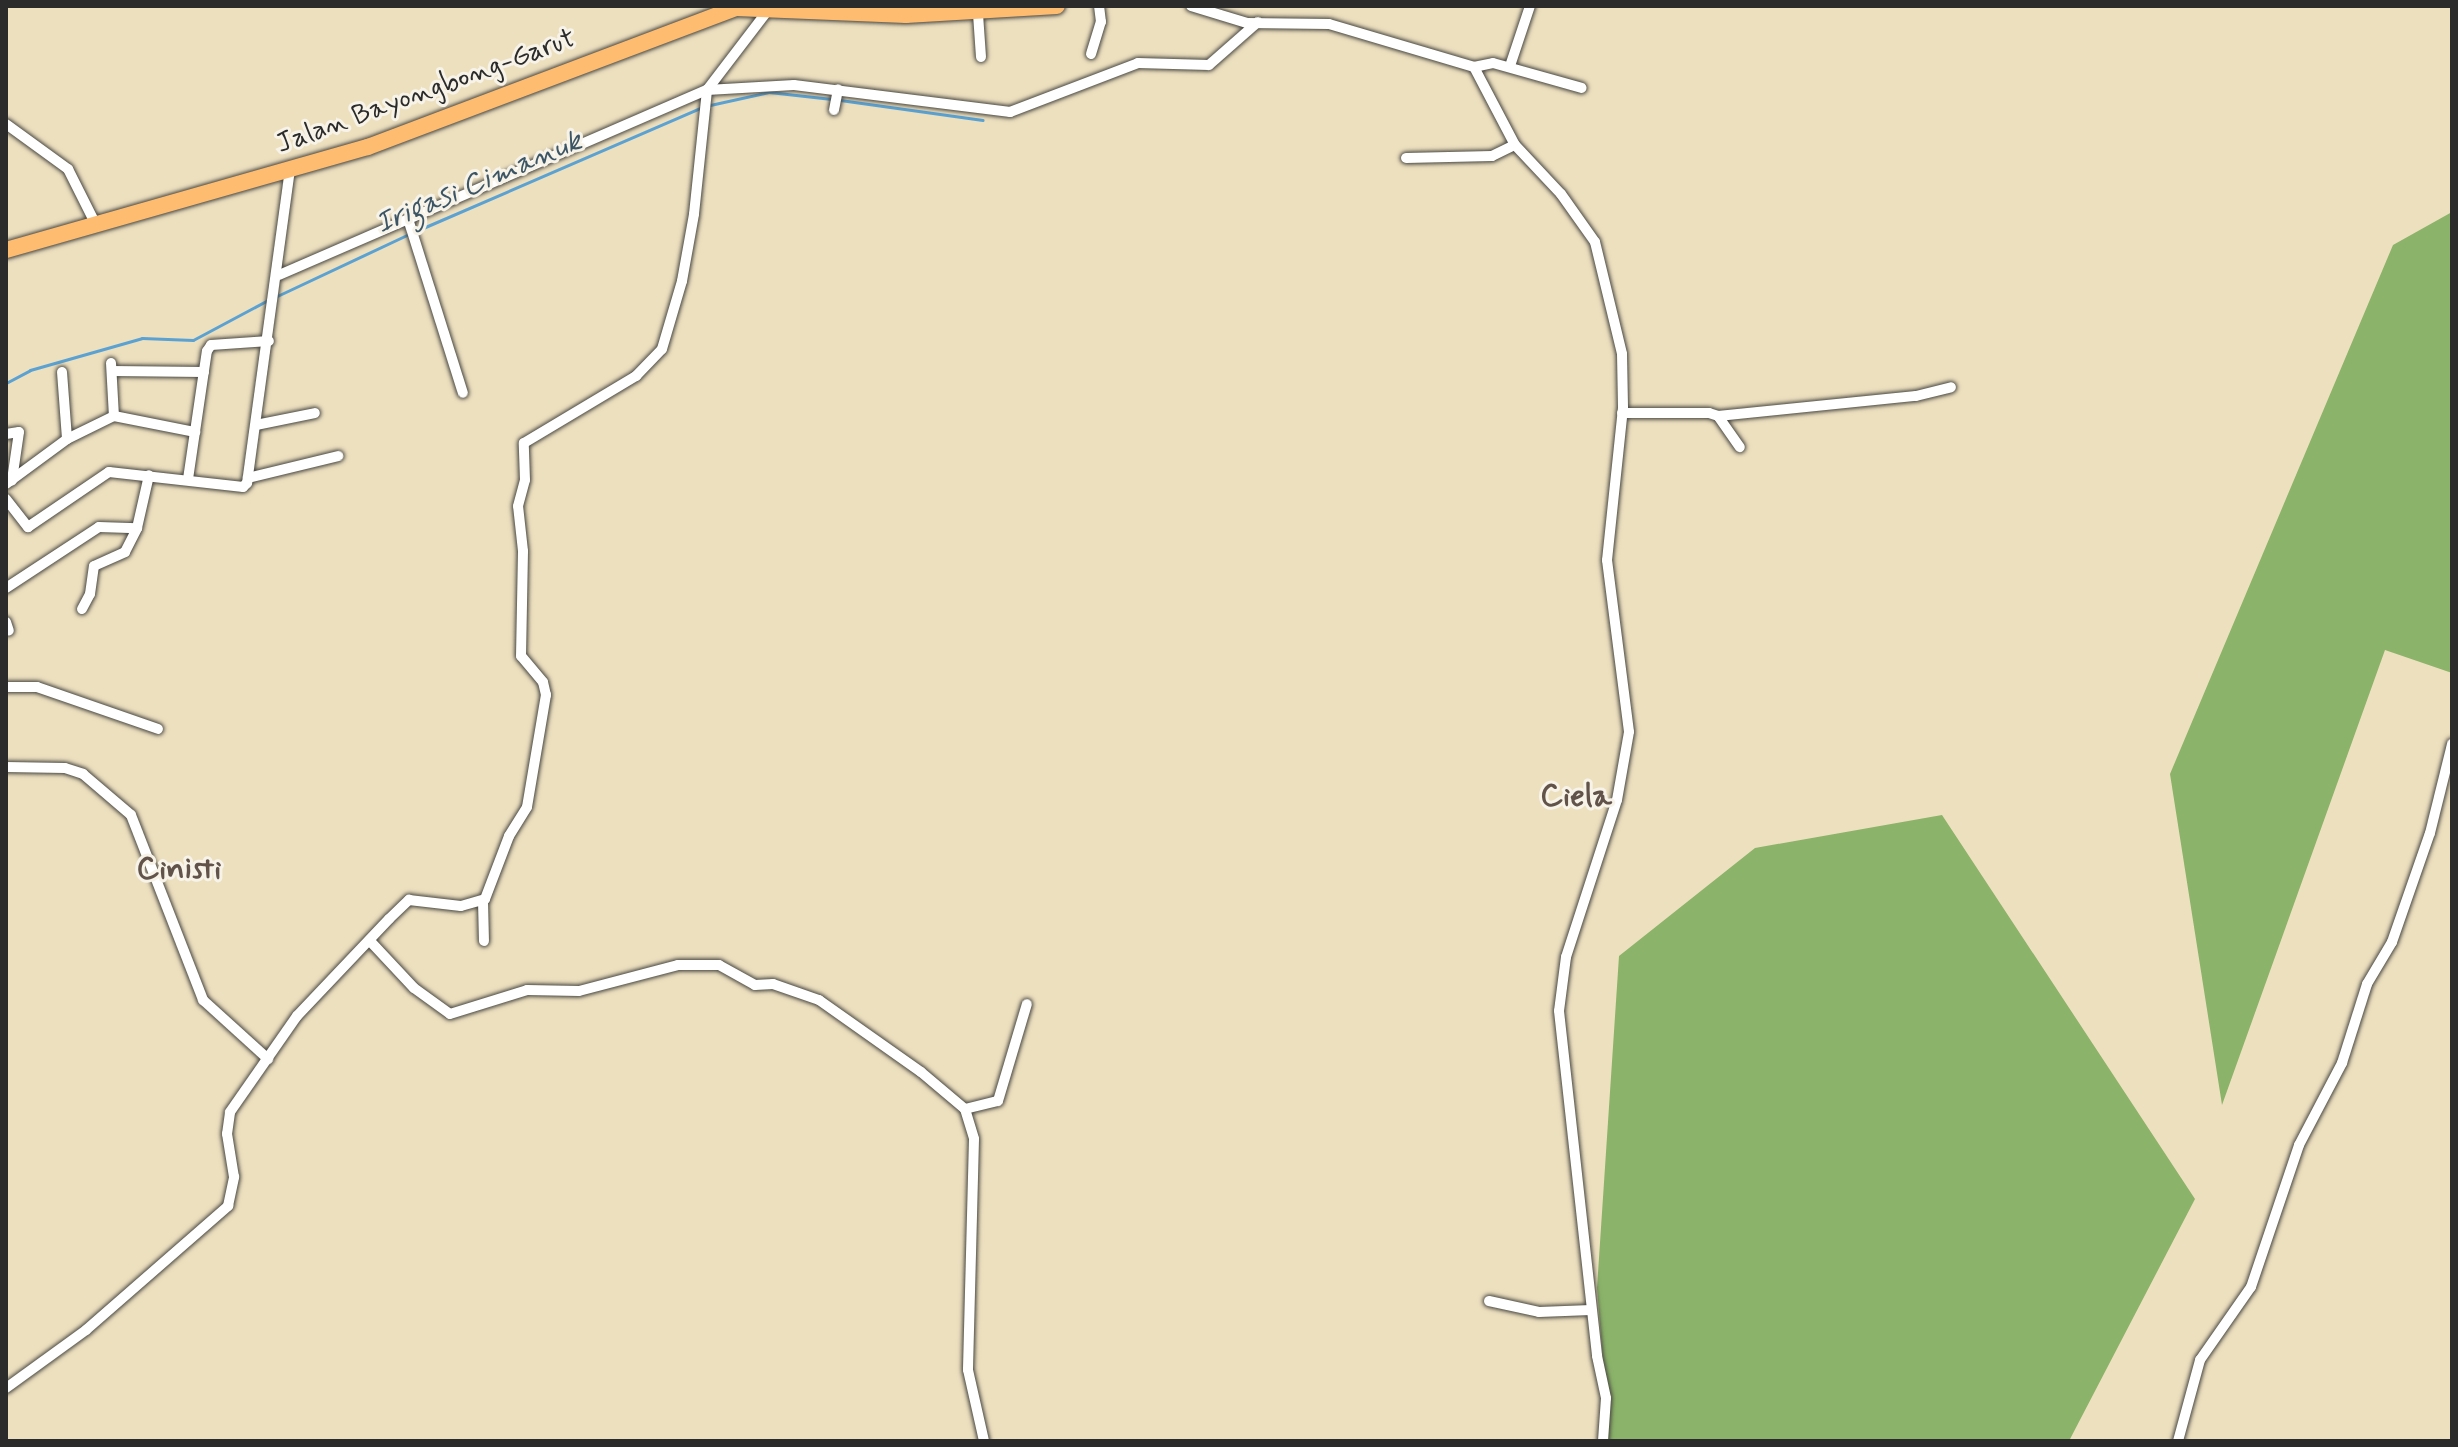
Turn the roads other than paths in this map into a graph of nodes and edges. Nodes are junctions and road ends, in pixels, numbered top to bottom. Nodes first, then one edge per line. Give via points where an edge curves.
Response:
1 (1057, 6) edge
2 (1099, 6) edge
3 (1191, 6) edge
4 (1530, 6) edge
5 (726, 8) edge
6 (769, 9) junction
7 (978, 14) junction
8 (1252, 22) junction
9 (1091, 54) dead end
10 (981, 57) dead end
11 (1510, 66) junction
12 (1474, 67) junction
13 (1582, 88) dead end
14 (707, 92) junction
15 (6, 124) edge
16 (1515, 145) junction
17 (1406, 158) dead end
18 (290, 170) junction
19 (96, 225) junction
20 (411, 227) junction
21 (6, 250) edge
22 (279, 278) junction
23 (269, 341) junction
24 (62, 372) dead end
25 (204, 372) junction
26 (1951, 387) dead end
27 (463, 393) dead end
28 (315, 413) dead end
29 (1622, 413) junction
30 (114, 416) junction
31 (1718, 416) junction
32 (256, 425) junction
33 (195, 432) junction
34 (6, 434) edge
35 (67, 439) junction
36 (1740, 447) dead end
37 (338, 456) dead end
38 (149, 475) junction
39 (248, 478) junction
40 (188, 479) junction
41 (9, 482) edge
42 (6, 499) edge
43 (137, 528) junction
44 (6, 588) edge
45 (82, 609) dead end
46 (6, 687) edge
47 (158, 729) dead end
48 (2452, 744) edge
49 (6, 767) edge
50 (483, 901) junction
51 (370, 941) junction
52 (484, 941) dead end
53 (1027, 1004) dead end
54 (268, 1059) junction
55 (965, 1109) junction
56 (1489, 1301) dead end
57 (1591, 1310) junction
58 (6, 1388) edge
59 (984, 1441) edge
60 (1603, 1441) edge
61 (2178, 1441) edge

1 - 7 main road, Jalan Bayongbong-Garut
2 - 9 street via 1101,22
3 - 8 street
4 - 11 street
5 - 6 main road, Jalan Bayongbong-Garut
5 - 18 main road, Jalan Bayongbong-Garut via 368,147
6 - 7 main road, Jalan Bayongbong-Garut
6 - 14 street
7 - 10 street
8 - 12 street via 1329,24
8 - 14 street via 1209,65 1138,63 1010,112 836,99 794,85
11 - 12 street via 1488,62
11 - 13 street
12 - 16 street
14 - 20 street
14 - 50 street via 694,214 662,349 636,376 524,443 525,480 518,506 523,551 521,656 543,682 546,695 527,807
15 - 19 street via 68,169
16 - 17 street via 1492,156
16 - 29 street via 1576,212 1595,242 1616,320
18 - 19 main road, Jalan Bayongbong-Garut
18 - 22 street
19 - 21 main road, Jalan Bayongbong-Garut
20 - 22 street
20 - 27 street
22 - 23 street
23 - 25 street via 211,345
23 - 32 street
24 - 35 street
25 - 30 street via 111,367
25 - 33 street
26 - 31 street
28 - 32 street
29 - 31 street via 1697,411
29 - 57 street via 1607,560 1617,607 1627,753 1566,957 1559,1011
30 - 33 street
30 - 35 street
31 - 36 street
32 - 39 street
33 - 40 street
34 - 41 street via 19,432
35 - 41 street
37 - 39 street
38 - 40 street
38 - 42 street via 105,473 28,527
38 - 43 street
39 - 40 street via 243,487
43 - 44 street via 99,527
43 - 45 street via 125,552 94,566
46 - 47 street via 37,687
48 - 61 street via 2430,833 2392,942 2367,984 2342,1063 2299,1145 2256,1277 2200,1360
49 - 54 street via 65,768 83,774 131,815 203,1000
50 - 51 street via 461,906 409,900
50 - 52 street
51 - 54 street via 297,1016
51 - 55 street via 422,995 450,1014 527,990 579,991 678,965 719,965 755,985 773,984 819,1000 888,1046
53 - 55 street via 998,1101
54 - 58 street via 230,1112 234,1177 228,1206 86,1330
55 - 59 street via 974,1139 968,1370
56 - 57 street via 1539,1312
57 - 60 street via 1606,1398

